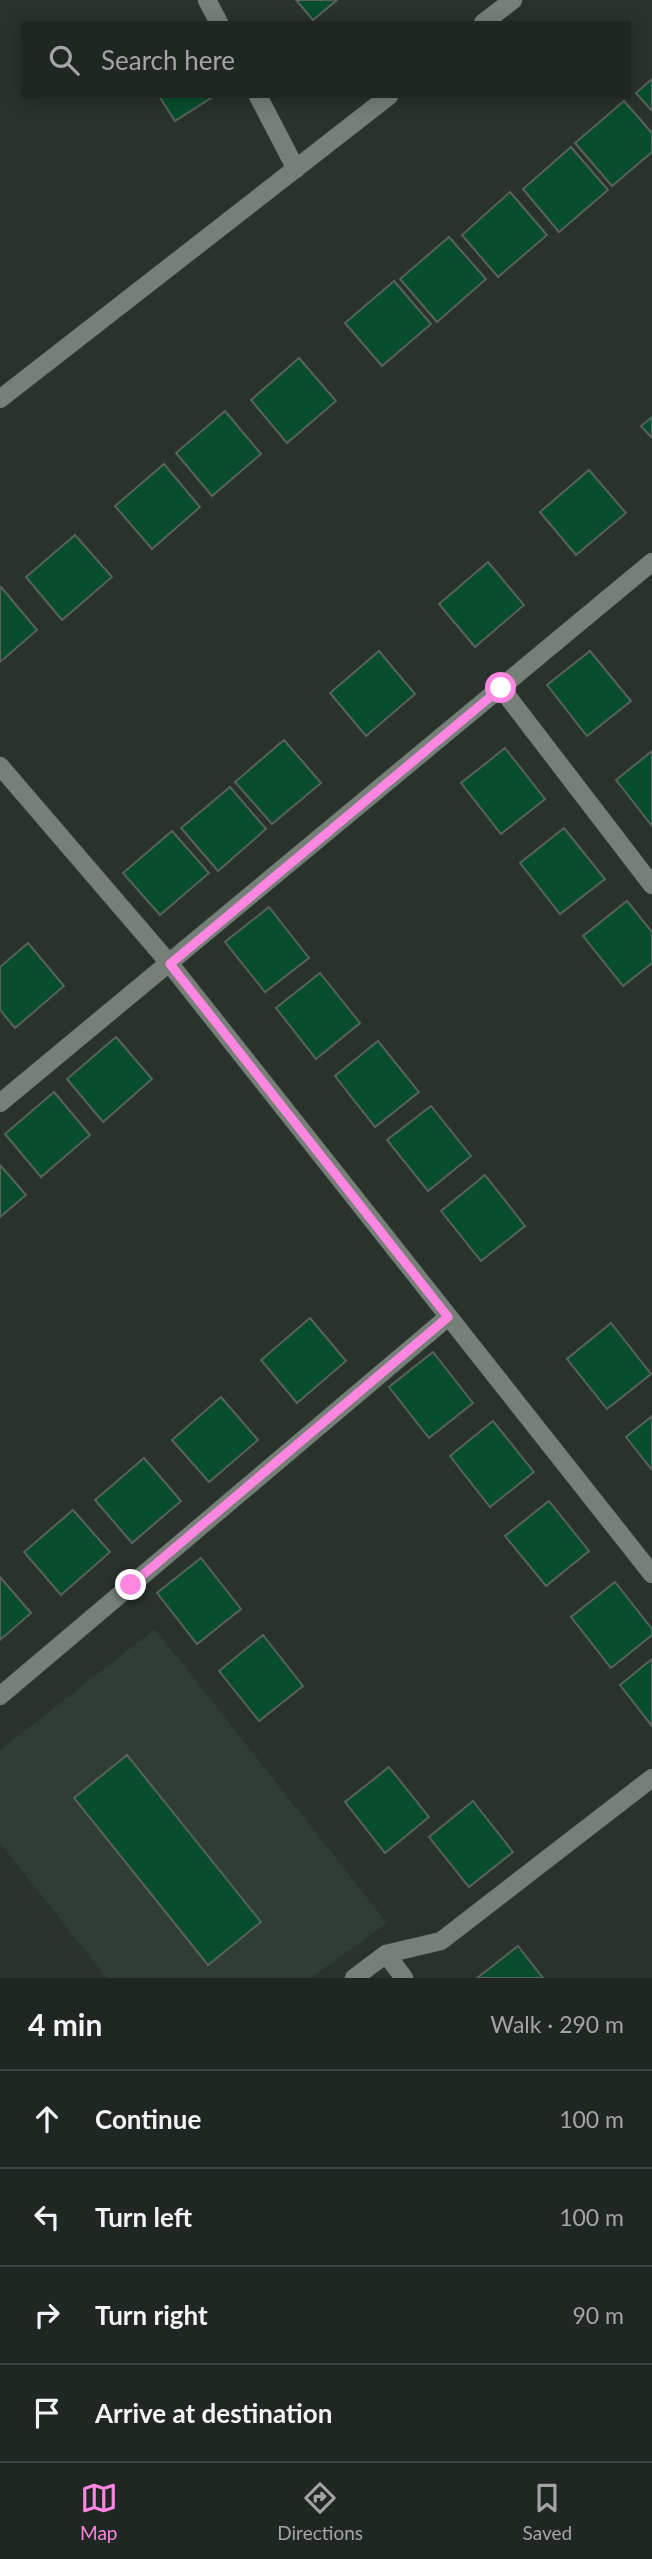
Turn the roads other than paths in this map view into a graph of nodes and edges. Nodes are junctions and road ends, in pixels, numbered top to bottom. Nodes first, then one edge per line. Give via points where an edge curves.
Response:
1 (207, 0) edge
2 (513, 0) edge
3 (218, 21) edge
4 (486, 21) edge
5 (259, 98) edge
6 (386, 98) edge
7 (296, 169) junction
8 (0, 398) edge
9 (652, 562) edge
10 (501, 688) junction
11 (0, 766) edge
12 (652, 885) edge
13 (170, 964) junction
14 (0, 1104) edge
15 (448, 1317) junction
16 (652, 1574) edge
17 (0, 1696) edge
18 (652, 1777) edge
19 (386, 1954) junction
20 (354, 1978) edge
21 (404, 1978) edge

1 - 3 street
2 - 4 street
5 - 7 street
6 - 7 street
7 - 8 street
9 - 10 street
10 - 12 street
10 - 13 street
11 - 13 street
13 - 14 street
13 - 15 street
15 - 16 street
15 - 17 street
18 - 19 street via 441,1941
19 - 20 street
19 - 21 street

